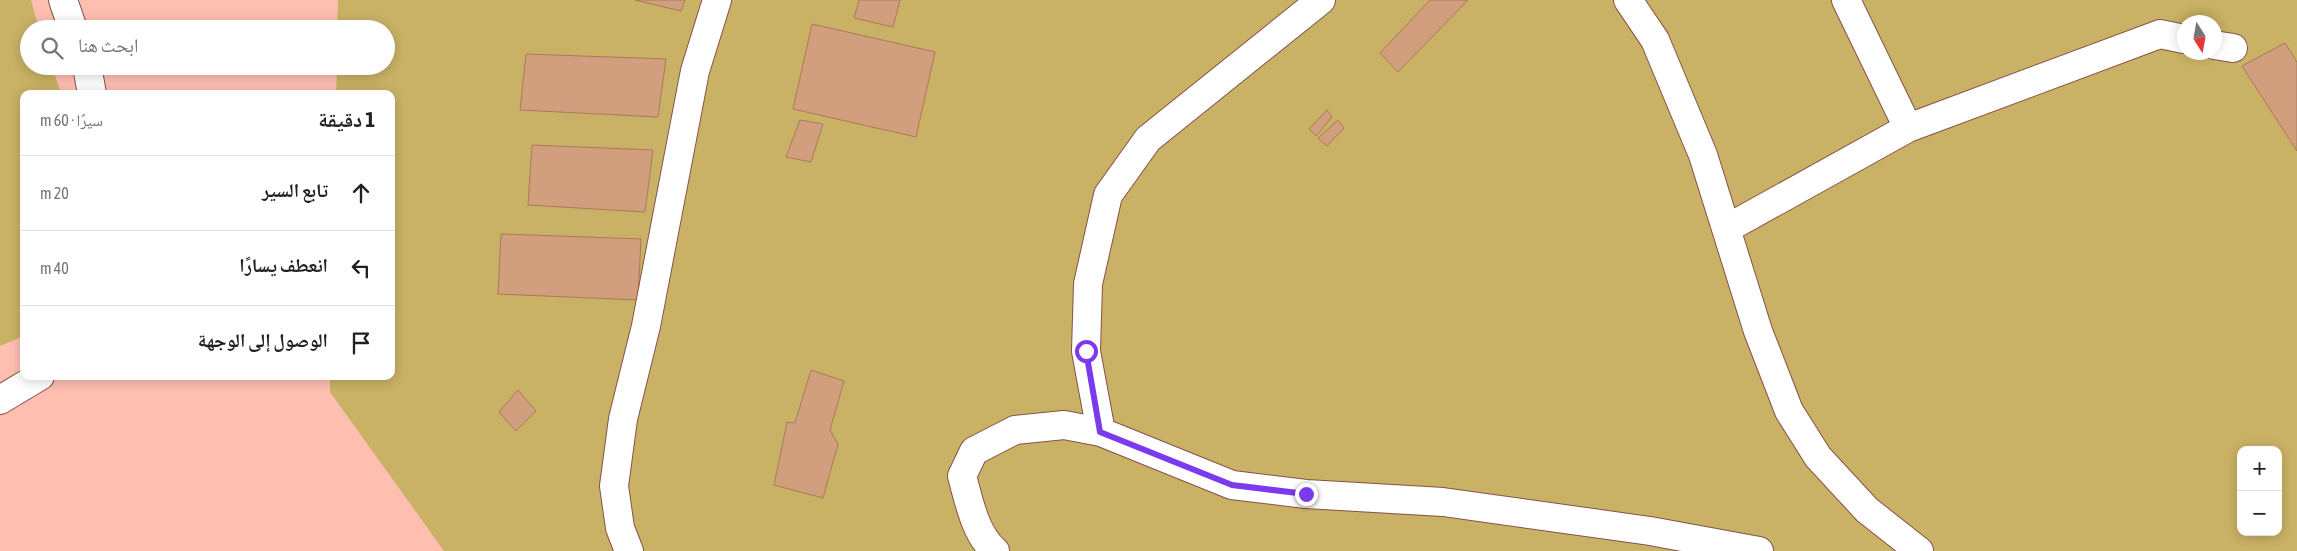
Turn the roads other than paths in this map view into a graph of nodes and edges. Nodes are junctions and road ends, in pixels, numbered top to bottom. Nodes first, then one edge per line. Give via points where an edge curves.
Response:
1 (63, 0) edge
2 (717, 0) edge
3 (1321, 0) edge
4 (1628, 0) edge
5 (1846, 0) edge
6 (70, 20) edge
7 (2177, 38) edge
8 (89, 75) edge
9 (91, 90) edge
10 (1908, 128) junction
11 (1726, 229) junction
12 (33, 380) edge
13 (0, 400) edge
14 (1100, 432) junction
15 (629, 551) edge
16 (995, 551) edge
17 (1759, 551) edge
18 (1919, 551) edge

1 - 6 street
2 - 15 street via 695,71 646,326 623,419 614,486 620,528
3 - 14 street via 1148,139 1108,195 1088,284 1086,351
4 - 11 street via 1655,40 1702,156
5 - 10 street
7 - 10 street via 2160,34
8 - 9 street
10 - 11 street
11 - 18 street via 1758,331 1789,410 1824,464 1867,510
12 - 13 street
14 - 16 street via 1064,425 1015,430 974,451 962,476 985,543
14 - 17 street via 1232,485 1306,494 1443,502 1650,531

